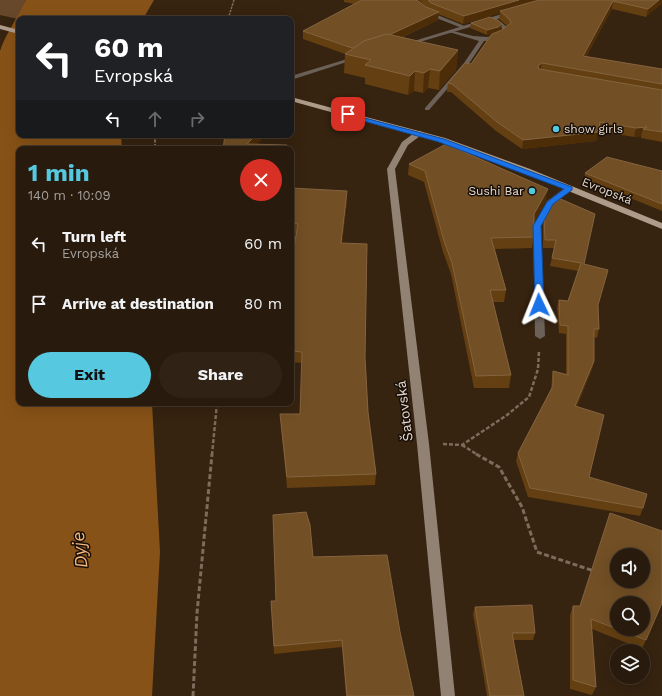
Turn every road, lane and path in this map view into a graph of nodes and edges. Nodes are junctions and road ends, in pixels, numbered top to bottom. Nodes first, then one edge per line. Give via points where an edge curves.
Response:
1 (234, 0) edge
2 (414, 0) edge
3 (519, 10) edge
4 (229, 16) edge
5 (491, 19) junction
6 (0, 27) edge
7 (464, 27) junction
8 (16, 31) edge
9 (451, 31) junction
10 (482, 40) junction
11 (398, 46) edge
12 (359, 57) edge
13 (294, 77) edge
14 (294, 100) edge
15 (426, 109) dead end
16 (420, 134) junction
17 (569, 189) junction
18 (662, 226) edge
19 (540, 336) joint
20 (217, 406) edge
21 (423, 444) junction
22 (462, 445) junction
23 (595, 571) edge
24 (193, 696) edge
25 (448, 696) edge

1 - 4 path
2 - 7 street via 428,13
3 - 5 street
5 - 7 street
5 - 10 street via 506,30 502,35
6 - 8 main road
7 - 9 street
9 - 10 street
9 - 11 street
10 - 15 street via 466,64
12 - 13 street
14 - 16 main road, Evropská
16 - 17 main road, Evropská
16 - 21 main road, Šatovská via 406,144 391,168
17 - 18 main road, Evropská
17 - 19 street via 550,203 537,226
19 - 22 path via 538,369 529,397
20 - 24 path via 197,613
21 - 22 path
21 - 25 main road, Šatovská
22 - 23 path via 499,467 522,507 537,552

